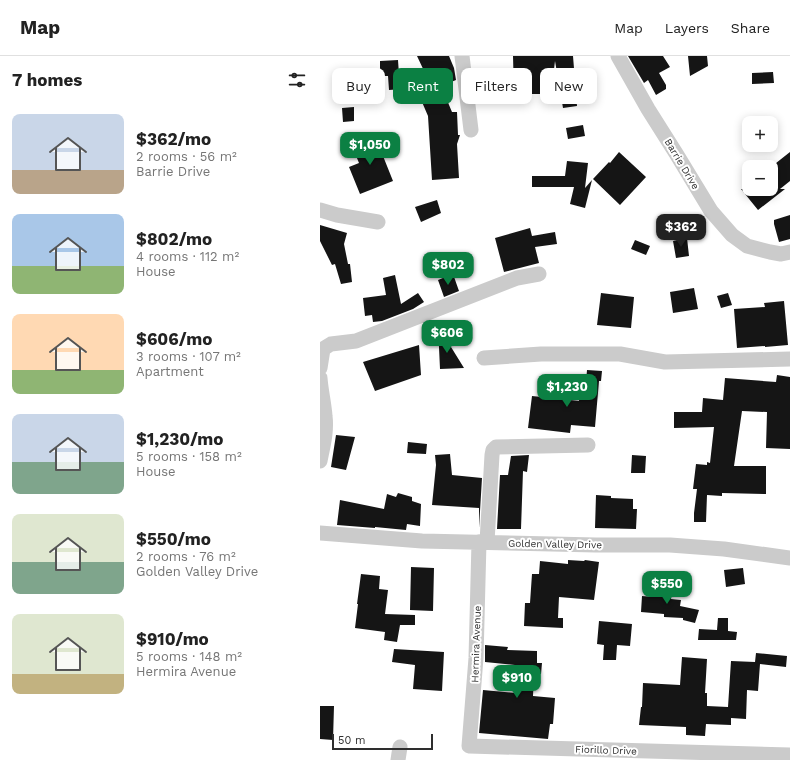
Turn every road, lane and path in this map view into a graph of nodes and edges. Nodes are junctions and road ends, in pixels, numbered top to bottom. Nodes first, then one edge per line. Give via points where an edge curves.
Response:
1 (462, 56) edge
2 (618, 56) edge
3 (471, 130) dead end
4 (320, 210) edge
5 (378, 222) dead end
6 (790, 252) edge
7 (538, 274) dead end
8 (484, 358) dead end
9 (790, 359) edge
10 (320, 368) edge
11 (320, 378) edge
12 (588, 445) dead end
13 (320, 461) edge
14 (320, 533) edge
15 (483, 542) junction
16 (790, 558) edge
17 (469, 746) joint
18 (790, 755) edge

1 - 3 street
2 - 6 street, Barrie Drive via 711,211 732,235 747,246 781,254
4 - 5 street
7 - 10 street via 517,278 356,340 331,344 323,349
8 - 9 street via 541,354 620,354 665,362
11 - 13 street via 326,417
12 - 15 street, Hermira Avenue via 496,447 492,455
14 - 15 street, Golden Valley Drive via 422,541
15 - 16 street, Golden Valley Drive via 670,545
15 - 17 street, Hermira Avenue
17 - 18 street, Fiorillo Drive

